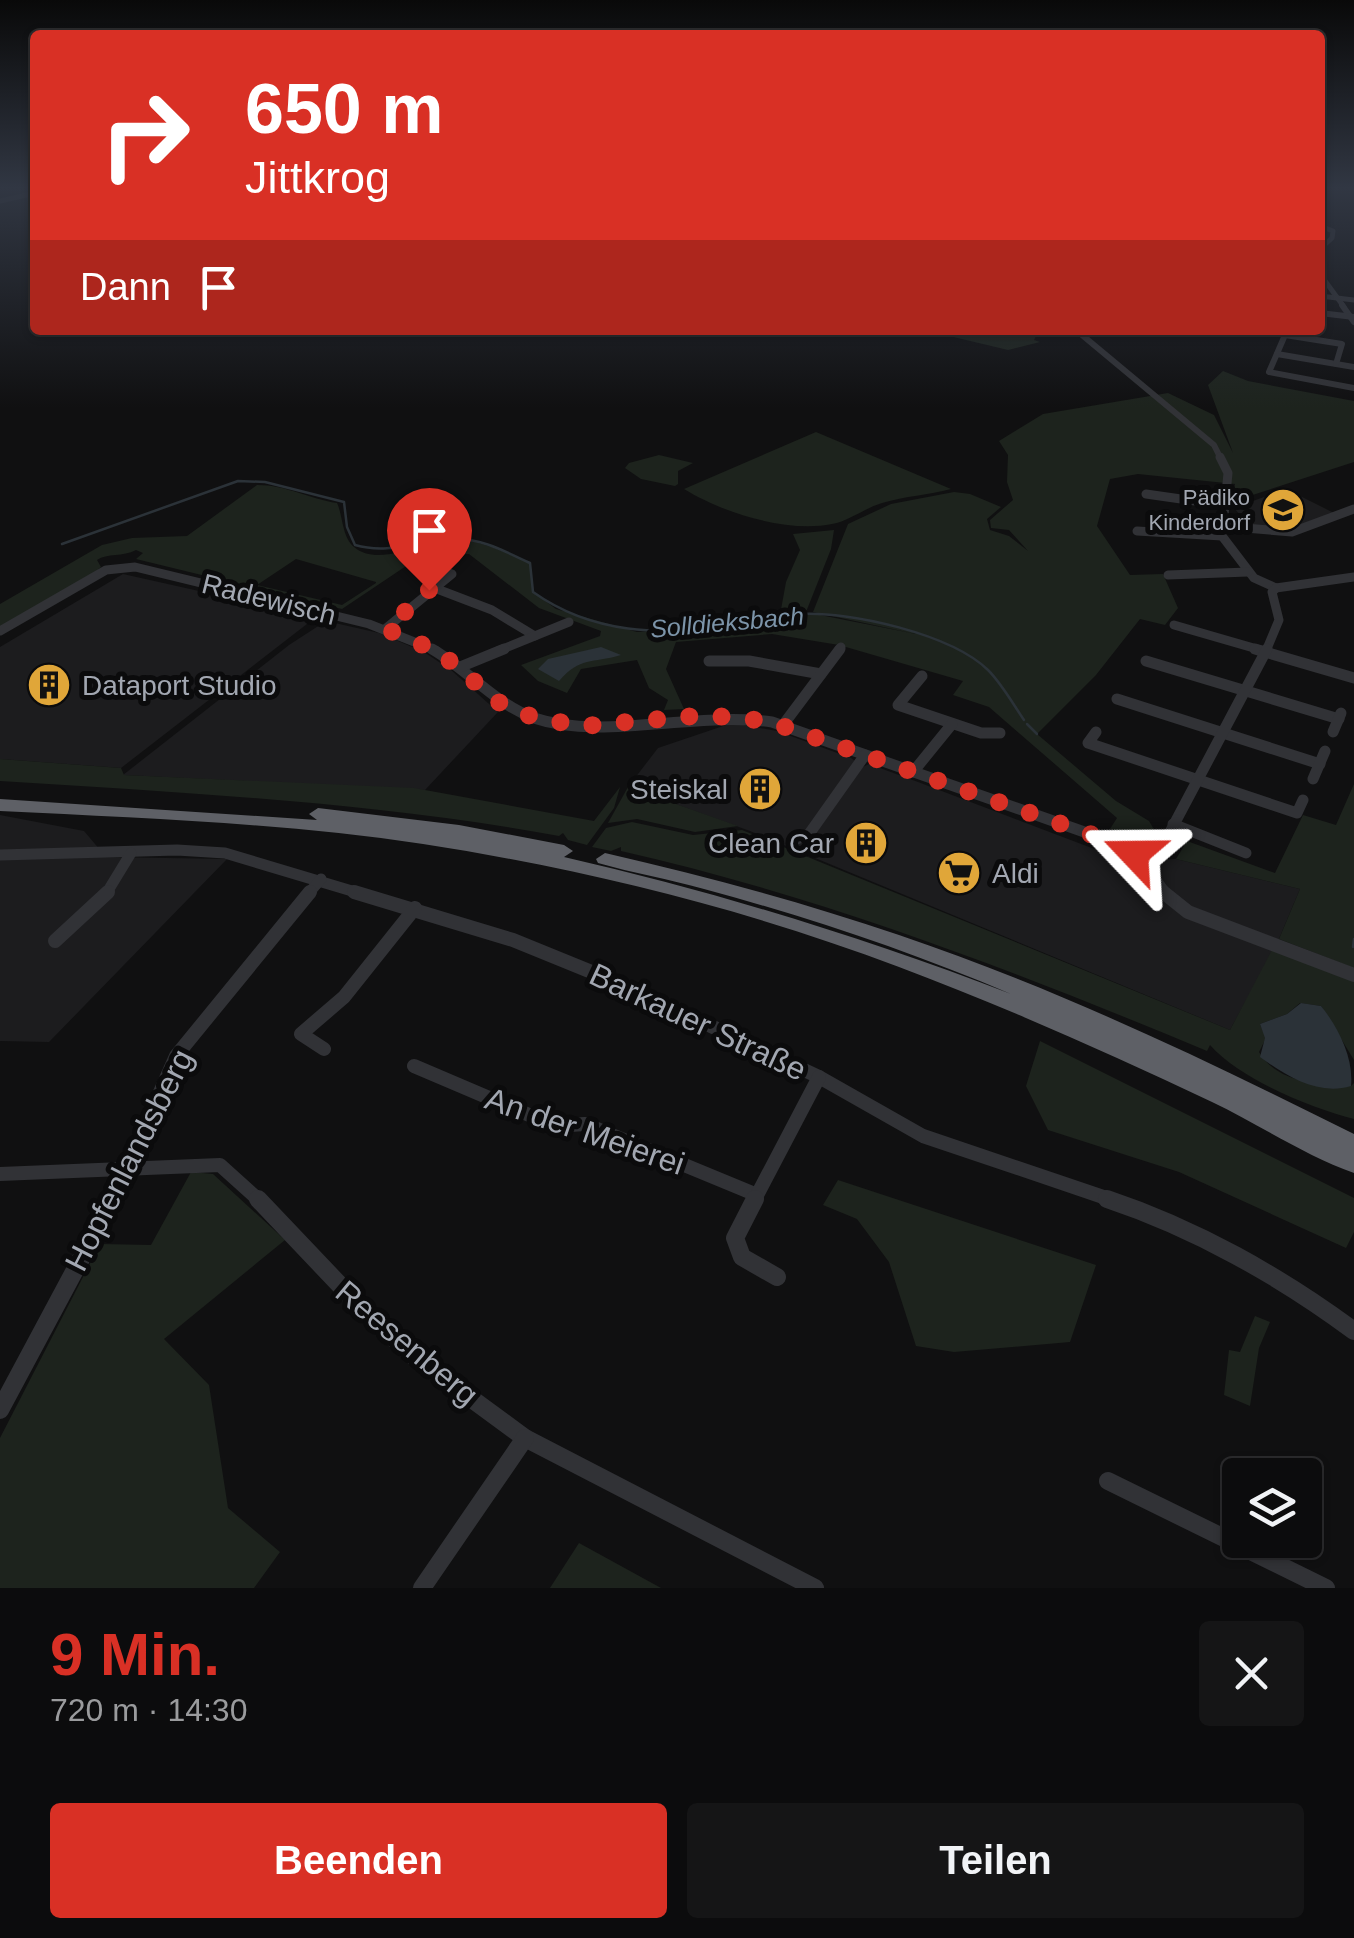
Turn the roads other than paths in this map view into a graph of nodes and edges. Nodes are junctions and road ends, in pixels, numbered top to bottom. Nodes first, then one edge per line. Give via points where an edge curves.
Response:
1 (1325, 282) edge
2 (1325, 297) edge
3 (1336, 298) junction
4 (1354, 300) edge
5 (1325, 314) edge
6 (1352, 318) edge
7 (1082, 335) edge
8 (1277, 354) junction
9 (1336, 364) junction
10 (1354, 367) edge
11 (1354, 388) edge
12 (1146, 494) dead end
13 (1222, 504) junction
14 (1354, 508) edge
15 (1136, 530) dead end
16 (1221, 531) junction
17 (443, 571) dead end
18 (1248, 572) junction
19 (1168, 574) dead end
20 (1354, 576) edge
21 (437, 588) junction
22 (1276, 588) junction
23 (569, 622) dead end
24 (1174, 625) dead end
25 (386, 629) junction
26 (0, 631) edge
27 (535, 636) junction
28 (841, 647) dead end
29 (1266, 652) junction
30 (708, 661) dead end
31 (1146, 661) dead end
32 (460, 667) junction
33 (820, 674) junction
34 (922, 676) dead end
35 (1354, 678) edge
36 (1246, 691) junction
37 (1117, 699) dead end
38 (952, 724) junction
39 (783, 725) junction
40 (1096, 732) dead end
41 (1333, 732) dead end
42 (1000, 733) dead end
43 (1223, 733) junction
44 (865, 755) junction
45 (913, 772) junction
46 (1198, 779) junction
47 (1313, 779) dead end
48 (0, 793) edge
49 (1303, 800) dead end
50 (0, 804) edge
51 (1173, 824) junction
52 (797, 839) dead end
53 (1246, 852) dead end
54 (130, 853) junction
55 (0, 856) edge
56 (1139, 859) junction
57 (321, 879) junction
58 (415, 908) junction
59 (55, 941) dead end
60 (1354, 975) edge
61 (324, 1049) dead end
62 (414, 1066) dead end
63 (820, 1077) junction
64 (1290, 1112) junction
65 (1354, 1128) edge
66 (1354, 1144) edge
67 (1354, 1163) edge
68 (129, 1168) junction
69 (0, 1174) edge
70 (757, 1195) junction
71 (777, 1277) dead end
72 (1354, 1330) edge
73 (0, 1410) edge
74 (525, 1438) junction
75 (1108, 1481) dead end
76 (1321, 1587) edge
77 (422, 1588) edge
78 (816, 1588) edge

1 - 3 street
2 - 3 street
3 - 4 street
3 - 6 street
5 - 6 street
7 - 13 street via 1214,444 1228,473
8 - 9 street
8 - 9 street via 1285,335 1342,344
8 - 11 street via 1271,374
9 - 10 street
12 - 13 street
13 - 16 street
14 - 16 street via 1292,532
15 - 16 street
16 - 18 street
17 - 21 street via 452,574
18 - 19 street
18 - 22 street
20 - 22 street
21 - 25 street
21 - 27 street
22 - 29 street via 1278,626
23 - 27 street
24 - 29 street
25 - 26 street, Radewisch via 118,567
25 - 32 street, Radewisch
27 - 32 street
28 - 33 street
29 - 35 street
29 - 36 street
30 - 33 street
31 - 36 street
32 - 39 street, Radewisch via 500,703 556,723 720,714
33 - 39 street
34 - 38 street via 895,708
36 - 41 street via 1340,716
36 - 43 street
37 - 43 street
38 - 42 street
38 - 45 street
39 - 44 street, Radewisch
40 - 46 street via 1088,743
43 - 46 street
43 - 47 street via 1322,757
44 - 45 street, Radewisch
44 - 52 street via 809,834
45 - 56 street, Radewisch via 1107,840
46 - 49 street via 1298,813
46 - 51 street
48 - 64 highway via 363,818 668,874 822,916 985,974
50 - 67 highway via 421,838 697,894 994,993
51 - 53 street
51 - 56 street via 1158,853
54 - 55 street, Barkauer Straße
54 - 57 street, Barkauer Straße via 225,853
54 - 59 street via 106,895
56 - 60 street via 1188,912
57 - 58 street, Barkauer Straße
57 - 68 street, Hopfenlandsberg via 176,1056
58 - 61 street via 344,998 300,1034
58 - 63 street, Barkauer Straße via 626,986
62 - 70 street, An der Meierei via 555,1126 585,1124
63 - 70 street
63 - 72 street, Barkauer Straße via 924,1136 1149,1212
64 - 65 highway
64 - 66 highway
68 - 69 street, Reesenberg
68 - 73 street, Hopfenlandsberg
68 - 74 street, Reesenberg via 220,1165 374,1321
70 - 71 street via 735,1238 742,1257
74 - 77 street
74 - 78 street, Reesenberg
75 - 76 street

